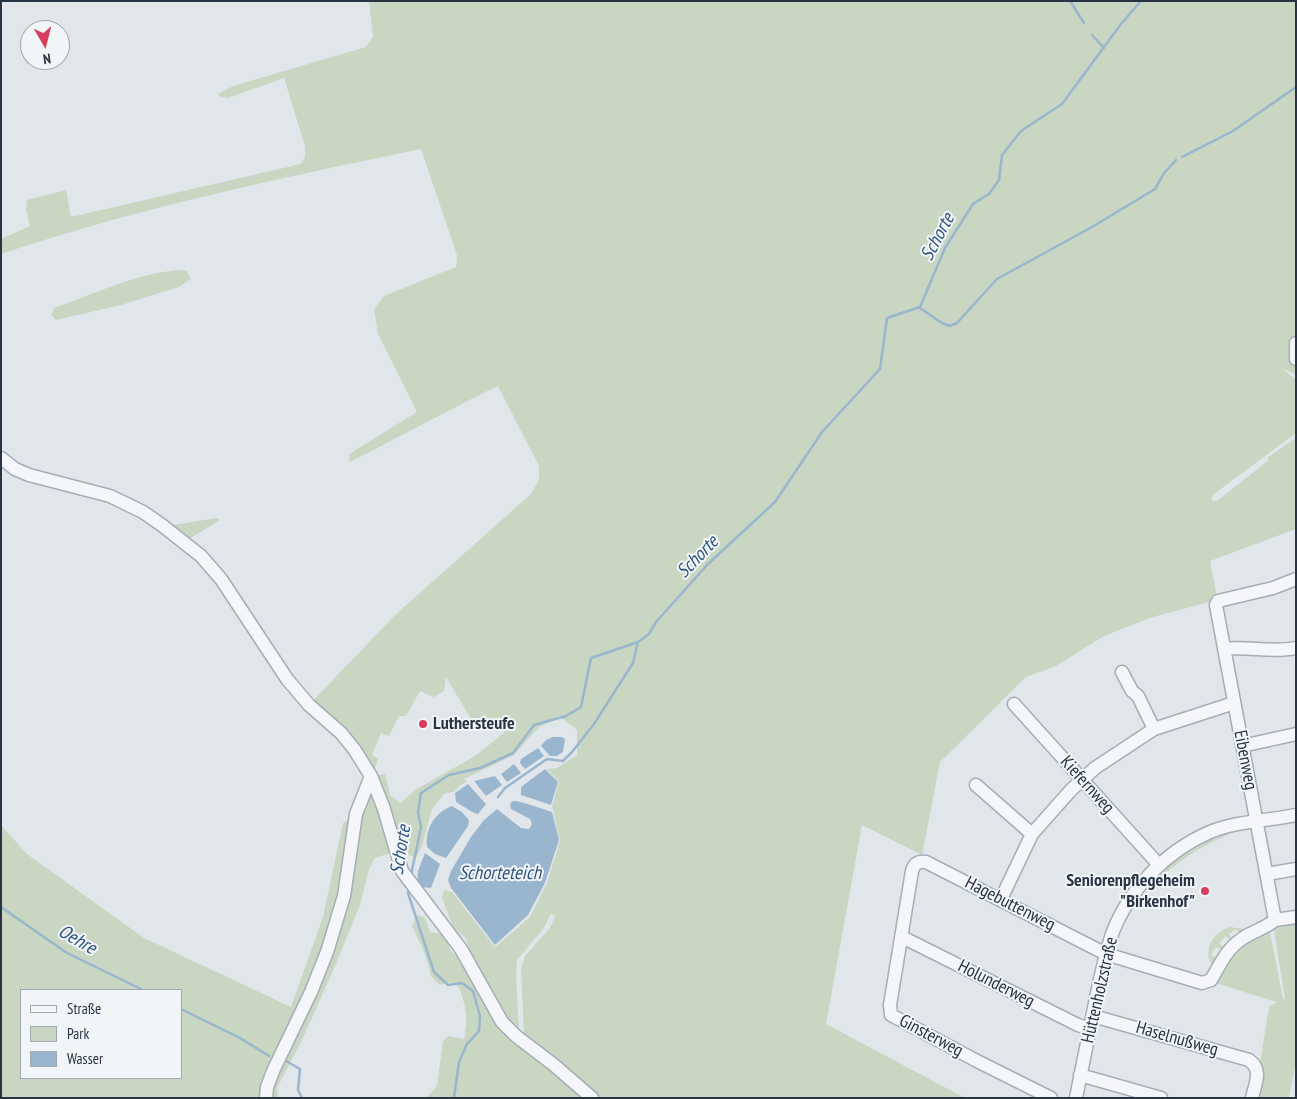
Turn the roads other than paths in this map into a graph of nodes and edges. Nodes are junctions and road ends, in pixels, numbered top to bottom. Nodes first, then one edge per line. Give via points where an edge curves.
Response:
1 (1296, 343) edge
2 (1296, 359) edge
3 (1, 458) edge
4 (1296, 579) edge
5 (1296, 648) edge
6 (1224, 649) junction
7 (1122, 672) dead end
8 (1234, 703) junction
9 (1014, 704) dead end
10 (1154, 729) junction
11 (1296, 734) edge
12 (1242, 746) junction
13 (371, 776) junction
14 (1082, 779) junction
15 (976, 785) dead end
16 (1296, 816) edge
17 (1257, 821) junction
18 (1032, 834) junction
19 (1159, 865) junction
20 (913, 866) joint
21 (1296, 869) edge
22 (1267, 874) junction
23 (1001, 899) junction
24 (1296, 917) edge
25 (1276, 920) junction
26 (902, 938) junction
27 (1106, 954) junction
28 (1091, 1022) junction
29 (1080, 1075) junction
30 (266, 1098) edge
31 (592, 1098) edge
32 (1051, 1098) edge
33 (1076, 1098) edge
34 (1161, 1098) edge
35 (1252, 1098) edge

1 - 2 street
3 - 13 street via 29,475 110,496 143,512 201,556 221,579 287,679 309,705 341,733
4 - 6 street, Eibenweg via 1218,601 1216,608
5 - 6 street via 1272,651 1237,647
6 - 8 street, Eibenweg
7 - 10 street
8 - 10 street
8 - 12 street, Eibenweg
9 - 14 street, Kiefernweg
10 - 14 street via 1115,753
11 - 12 street
12 - 17 street, Eibenweg
13 - 30 street via 356,814 344,896 327,952 274,1069
13 - 31 street via 402,871 461,949 502,1022
14 - 18 street
14 - 19 street, Kiefernweg
15 - 18 street
16 - 17 street, Hüttenholzstraße
17 - 19 street, Hüttenholzstraße via 1209,833
17 - 22 street, Eibenweg
18 - 23 street
19 - 27 street, Hüttenholzstraße via 1127,904
20 - 23 street, Hagebuttenweg via 926,862
20 - 26 street, Ginsterweg
21 - 22 street
22 - 25 street, Eibenweg
23 - 27 street, Hagebuttenweg
24 - 25 street
25 - 27 street, Hagebuttenweg via 1235,944 1218,964 1211,980 1204,983
26 - 28 street, Holunderweg via 1078,1025
26 - 32 street, Ginsterweg via 891,1015
27 - 28 street, Hüttenholzstraße
28 - 29 street, Hüttenholzstraße
28 - 35 street, Haselnußweg via 1188,1042 1249,1060 1257,1069
29 - 33 street, Hüttenholzstraße
29 - 34 street

